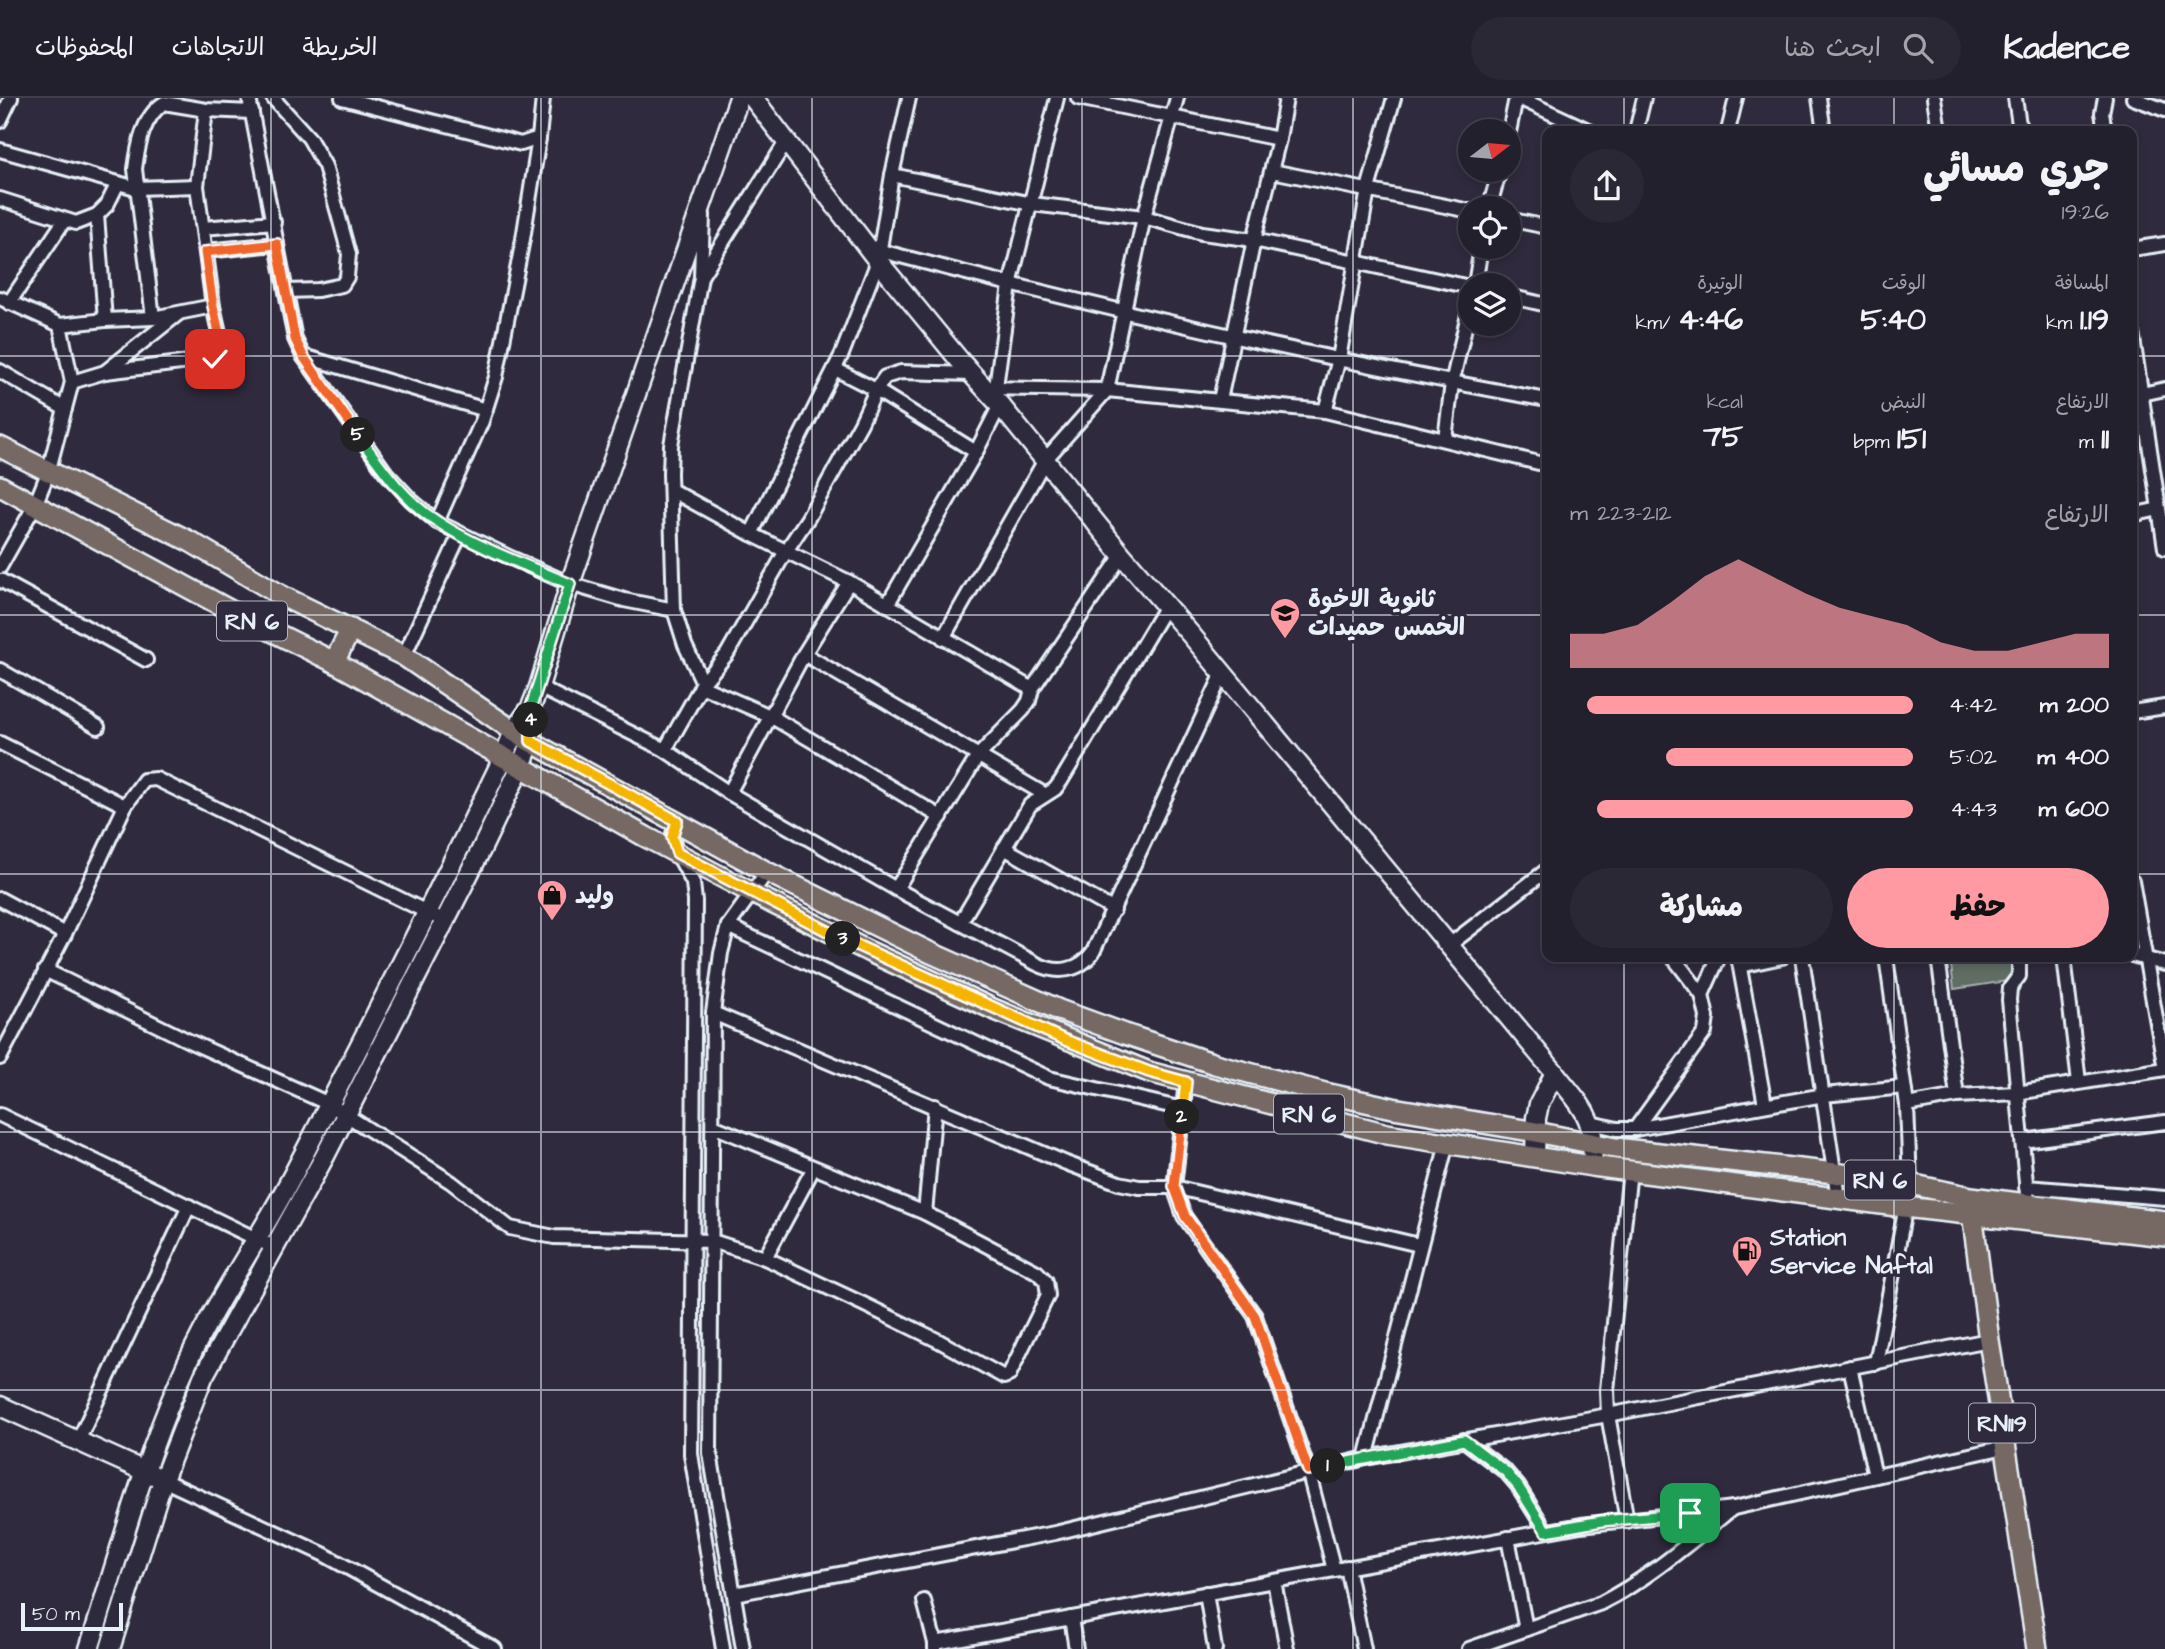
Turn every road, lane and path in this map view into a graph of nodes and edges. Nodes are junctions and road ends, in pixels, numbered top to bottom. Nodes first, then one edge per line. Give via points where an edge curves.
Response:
1 (11, 98) edge
2 (249, 98) edge
3 (273, 98) edge
4 (342, 98) edge
5 (543, 98) edge
6 (739, 98) edge
7 (753, 98) edge
8 (909, 98) edge
9 (1057, 98) edge
10 (1078, 98) edge
11 (1177, 98) edge
12 (1286, 98) edge
13 (1394, 98) edge
14 (1517, 98) edge
15 (1644, 98) edge
16 (1736, 98) edge
17 (1819, 98) edge
18 (1934, 98) edge
19 (2015, 98) edge
20 (2105, 98) edge
21 (2133, 98) edge
22 (206, 110) junction
23 (2165, 110) edge
24 (252, 112) junction
25 (1173, 117) junction
26 (1512, 119) edge
27 (0, 121) edge
28 (1579, 126) edge
29 (1637, 126) edge
30 (1729, 126) edge
31 (1823, 126) edge
32 (1939, 126) edge
33 (2019, 126) edge
34 (2104, 126) edge
35 (539, 138) junction
36 (1279, 139) junction
37 (786, 142) junction
38 (0, 150) edge
39 (1272, 171) junction
40 (892, 175) junction
41 (118, 183) junction
42 (197, 186) junction
43 (136, 188) junction
44 (1368, 190) junction
45 (0, 199) edge
46 (704, 199) junction
47 (1032, 204) junction
48 (1458, 209) edge
49 (97, 215) junction
50 (1144, 217) junction
51 (64, 221) junction
52 (274, 222) junction
53 (1521, 222) edge
54 (1542, 226) edge
55 (202, 228) junction
56 (1254, 240) junction
57 (277, 244) junction
58 (2165, 244) edge
59 (2137, 248) edge
60 (206, 251) junction
61 (880, 256) junction
62 (1356, 262) junction
63 (701, 277) junction
64 (1458, 283) edge
65 (1010, 285) junction
66 (286, 291) junction
67 (1521, 299) edge
68 (4, 301) edge
69 (1542, 304) edge
70 (213, 306) junction
71 (1123, 311) junction
72 (178, 314) junction
73 (153, 318) junction
74 (105, 320) junction
75 (60, 325) junction
76 (1463, 336) edge
77 (1234, 338) junction
78 (303, 356) junction
79 (1339, 359) junction
80 (2137, 363) edge
81 (835, 369) junction
82 (0, 371) edge
83 (104, 372) junction
84 (972, 374) junction
85 (72, 382) junction
86 (1452, 383) junction
87 (990, 387) junction
88 (2165, 389) edge
89 (876, 390) junction
90 (1107, 390) junction
91 (2142, 394) junction
92 (1542, 399) edge
93 (1220, 400) junction
94 (1000, 405) junction
95 (65, 409) junction
96 (486, 410) junction
97 (1325, 411) junction
98 (1445, 439) junction
99 (0, 447) edge
100 (976, 452) junction
101 (1045, 460) junction
102 (1542, 465) edge
103 (48, 473) junction
104 (0, 486) edge
105 (671, 490) junction
106 (35, 505) junction
107 (2159, 509) junction
108 (2137, 514) edge
109 (437, 522) junction
110 (460, 534) junction
111 (751, 534) junction
112 (2165, 544) edge
113 (786, 551) junction
114 (1122, 555) junction
115 (0, 567) edge
116 (0, 580) edge
117 (849, 582) junction
118 (570, 584) junction
119 (887, 605) junction
120 (1166, 606) junction
121 (674, 610) junction
122 (351, 629) junction
123 (943, 638) junction
124 (804, 654) junction
125 (404, 656) junction
126 (146, 660) dead end
127 (334, 662) junction
128 (0, 670) edge
129 (1223, 673) junction
130 (702, 684) junction
131 (539, 687) junction
132 (1032, 689) junction
133 (531, 707) junction
134 (2165, 707) edge
135 (2137, 711) edge
136 (772, 717) junction
137 (98, 727) dead end
138 (514, 731) junction
139 (531, 741) junction
140 (0, 743) edge
141 (665, 750) junction
142 (978, 756) junction
143 (513, 761) junction
144 (729, 793) junction
145 (1044, 794) junction
146 (125, 806) junction
147 (941, 817) junction
148 (677, 821) junction
149 (1004, 848) junction
150 (677, 853) junction
151 (767, 872) junction
152 (1542, 874) edge
153 (896, 889) junction
154 (752, 893) junction
155 (0, 899) edge
156 (1114, 910) junction
157 (437, 916) junction
158 (960, 923) junction
159 (728, 926) junction
160 (65, 934) junction
161 (1448, 946) junction
162 (2138, 956) edge
163 (1677, 962) edge
164 (1717, 962) edge
165 (1739, 962) edge
166 (1803, 962) edge
167 (1887, 962) edge
168 (1939, 962) edge
169 (2019, 962) edge
170 (2065, 962) edge
171 (2165, 964) edge
172 (46, 970) junction
173 (1702, 995) junction
174 (713, 1013) junction
175 (0, 1058) edge
176 (1555, 1073) junction
177 (1186, 1082) junction
178 (2079, 1082) junction
179 (1904, 1087) junction
180 (2017, 1093) junction
181 (1824, 1095) junction
182 (1957, 1096) junction
183 (329, 1104) junction
184 (1765, 1105) junction
185 (1907, 1105) junction
186 (935, 1106) junction
187 (1183, 1109) junction
188 (345, 1113) junction
189 (0, 1115) edge
190 (2165, 1122) edge
191 (1591, 1124) junction
192 (713, 1126) junction
193 (1635, 1129) junction
194 (1536, 1132) junction
195 (2022, 1141) junction
196 (1447, 1143) junction
197 (1593, 1144) junction
198 (1535, 1157) junction
199 (1592, 1166) junction
200 (813, 1169) junction
201 (1630, 1170) junction
202 (1835, 1173) junction
203 (1910, 1184) junction
204 (1174, 1186) junction
205 (2027, 1196) junction
206 (1838, 1198) junction
207 (2165, 1198) edge
208 (189, 1206) junction
209 (1971, 1206) junction
210 (1904, 1207) junction
211 (925, 1213) junction
212 (2165, 1221) edge
213 (2165, 1236) edge
214 (257, 1238) junction
215 (691, 1239) junction
216 (712, 1241) junction
217 (1419, 1245) junction
218 (275, 1248) junction
219 (765, 1258) junction
220 (1989, 1340) junction
221 (1876, 1363) junction
222 (1850, 1367) junction
223 (0, 1406) edge
224 (1608, 1415) junction
225 (1464, 1440) junction
226 (78, 1441) junction
227 (2005, 1447) junction
228 (1366, 1458) junction
229 (1308, 1470) junction
230 (144, 1471) junction
231 (1875, 1476) junction
232 (163, 1480) junction
233 (1734, 1508) junction
234 (1627, 1521) junction
235 (1546, 1531) junction
236 (1508, 1538) junction
237 (1340, 1568) junction
238 (1274, 1580) junction
239 (1206, 1593) junction
240 (734, 1594) junction
241 (924, 1601) dead end
242 (1071, 1618) junction
243 (1526, 1629) junction
244 (935, 1646) edge
245 (89, 1649) edge
246 (110, 1649) edge
247 (495, 1649) edge
248 (723, 1649) edge
249 (743, 1649) edge
250 (1076, 1649) edge
251 (1215, 1649) edge
252 (1287, 1649) edge
253 (1364, 1649) edge
254 (1469, 1649) edge
255 (2037, 1649) edge

1 - 27 street
2 - 24 street
3 - 66 street via 309,138 325,166 349,254 342,285
4 - 35 street via 509,142 521,144
5 - 35 street
6 - 46 main road
7 - 37 main road
8 - 40 street
9 - 47 street
10 - 25 street
11 - 25 street
12 - 36 street
13 - 44 street
14 - 26 street
14 - 28 street
15 - 29 street
16 - 30 street
17 - 31 street
18 - 32 street
19 - 33 street
20 - 34 street
21 - 23 street
22 - 24 street
22 - 42 street
22 - 43 street via 164,103 154,110 138,149
24 - 52 street
25 - 36 street
25 - 50 street
35 - 96 street via 516,275
36 - 39 street
37 - 61 main road
37 - 63 street
38 - 41 street
39 - 44 street
39 - 56 street
40 - 47 street
40 - 61 street
41 - 43 street
41 - 49 street
42 - 43 street
42 - 55 street
43 - 73 street
44 - 48 street
44 - 62 street
45 - 51 street
46 - 63 street
46 - 118 main road
47 - 50 street
47 - 65 street
49 - 51 street via 76,223
49 - 74 street
50 - 56 street via 1202,233
50 - 71 street
51 - 68 street
52 - 55 street
52 - 57 street
53 - 54 street
55 - 60 street
56 - 62 street
56 - 77 street
57 - 60 street
57 - 66 street
58 - 59 street
60 - 70 street
61 - 65 street
61 - 81 street
61 - 84 main road
62 - 64 street
62 - 79 street
63 - 105 street via 671,445
65 - 71 street
65 - 87 street
66 - 78 street
67 - 69 street
68 - 75 street
70 - 72 street
70 - 83 street via 223,350 218,357
71 - 77 street
71 - 90 street
72 - 73 street
72 - 83 street
73 - 74 street
74 - 75 street
75 - 85 street
76 - 86 street
77 - 79 street
77 - 93 street
78 - 96 street
78 - 109 street via 386,474
79 - 86 street
79 - 97 street
80 - 91 street
81 - 89 street
81 - 111 street
82 - 95 street
83 - 85 street
84 - 87 main road
84 - 89 street via 901,372 885,377
85 - 95 street
86 - 92 street
86 - 98 street
87 - 90 street
87 - 94 main road
88 - 91 street
89 - 100 street
89 - 113 street
90 - 93 street
90 - 101 street
91 - 107 street
93 - 97 street
94 - 100 street
94 - 101 main road
95 - 103 street
96 - 109 street
97 - 98 street
98 - 102 street
99 - 103 main road, RN 6
100 - 119 street
101 - 114 main road
101 - 123 street
103 - 106 street
103 - 122 main road, RN 6 via 191,542 282,596
104 - 106 main road, RN 6
105 - 111 street
105 - 121 street
106 - 115 street
106 - 127 main road, RN 6
107 - 108 street
107 - 112 street
109 - 110 street
110 - 118 street
110 - 125 street
111 - 113 street
113 - 117 street
113 - 130 street via 727,653
114 - 120 main road
114 - 132 street
116 - 126 street
117 - 119 street
117 - 124 street
118 - 121 street
118 - 131 main road
119 - 123 street
120 - 129 main road
120 - 145 street via 1061,781
121 - 130 street
122 - 125 main road, RN 6
122 - 127 main road
123 - 132 street
124 - 136 street
124 - 142 street
125 - 138 main road, RN 6
127 - 143 main road, RN 6
128 - 137 street
129 - 156 street
129 - 161 main road
130 - 136 street
130 - 141 street
131 - 133 main road
131 - 141 street
132 - 142 street via 1023,710
133 - 138 main road
133 - 139 main road
134 - 135 street
136 - 144 street
136 - 147 street
138 - 139 main road, RN 6
138 - 143 main road
139 - 143 main road
139 - 148 main road, RN 6
140 - 146 street
141 - 144 street
142 - 145 street
142 - 147 street
143 - 150 main road, RN 6
143 - 157 main road
144 - 153 street
145 - 149 street via 1030,805
146 - 157 street via 144,780 156,779
146 - 160 street
147 - 153 street
148 - 150 street via 672,837
148 - 151 main road, RN 6
149 - 156 street
149 - 158 street
150 - 154 main road, RN 6
150 - 215 street via 693,883 695,901
151 - 154 street
151 - 194 main road, RN 6 via 929,952 1125,1034 1325,1093
152 - 161 street
153 - 158 street
154 - 159 street
154 - 177 main road, RN 6 via 993,1009 1149,1072
155 - 160 street
156 - 158 street via 1089,958 1056,972
157 - 183 main road
157 - 188 main road
159 - 174 street
159 - 187 street via 1049,1078
160 - 172 street
161 - 176 main road
162 - 171 street
162 - 178 street via 2165,1069
163 - 173 street
164 - 173 street
165 - 184 street
166 - 181 street
167 - 179 street
168 - 182 street
169 - 180 street via 2019,976 2009,993
170 - 178 street
172 - 175 street
172 - 183 street
173 - 193 street via 1707,1017 1704,1032
174 - 186 street
174 - 192 street
176 - 191 main road
176 - 194 main road via 1539,1104
177 - 187 street
177 - 196 main road, RN 6 via 1387,1134
178 - 180 street
179 - 181 street
179 - 185 street
180 - 182 street
180 - 195 street
181 - 184 street
181 - 202 street
182 - 185 street
183 - 188 street
183 - 214 main road
184 - 193 street
185 - 203 street
186 - 204 street via 1119,1183
186 - 211 street
187 - 204 street
188 - 215 street via 451,1182 510,1228 554,1237
188 - 218 main road
189 - 208 street
190 - 195 street
191 - 193 street
191 - 197 main road
192 - 200 street
192 - 216 street
194 - 197 main road, RN 6
194 - 198 main road
195 - 205 street
196 - 198 main road, RN 6
196 - 217 street
197 - 199 main road
197 - 202 main road, RN 6
198 - 199 main road, RN 6
199 - 201 main road, RN 6
200 - 211 street
200 - 219 street
201 - 206 main road, RN 6
201 - 224 street
202 - 203 main road, RN 6
202 - 206 street
203 - 209 main road, RN 6
203 - 210 street
204 - 217 street
204 - 229 street via 1185,1216 1255,1316
205 - 207 street
205 - 209 main road, RN 6
205 - 212 main road, RN 6
206 - 210 main road, RN 6
208 - 214 street
208 - 226 street
209 - 210 main road, RN 6
209 - 213 main road, RN 6
209 - 220 main road, RN119
210 - 221 street
211 - 219 street via 1038,1272 1046,1281 1048,1295 1007,1377
214 - 218 street
214 - 230 main road via 180,1377
215 - 216 street
215 - 248 street via 691,1454
216 - 219 street
216 - 240 street via 710,1453
217 - 228 street
218 - 232 main road via 203,1377
220 - 221 street
220 - 227 main road, RN119
221 - 222 street
222 - 224 street
222 - 231 street
223 - 226 main road
224 - 225 street
224 - 234 street
225 - 228 street
225 - 235 street via 1506,1472
226 - 230 main road
227 - 231 street
227 - 255 main road, RN119
228 - 229 street
229 - 237 street
229 - 240 street via 1055,1533
230 - 232 main road
230 - 245 main road
231 - 233 street
232 - 246 main road
232 - 247 street via 334,1560
233 - 234 street
233 - 243 street via 1616,1595
234 - 235 street
235 - 236 street
236 - 237 street
236 - 243 street
237 - 238 street
237 - 253 street
238 - 239 street
238 - 252 street
239 - 242 street
239 - 251 street
240 - 249 street
241 - 244 street
242 - 244 street
242 - 250 street
243 - 254 street

